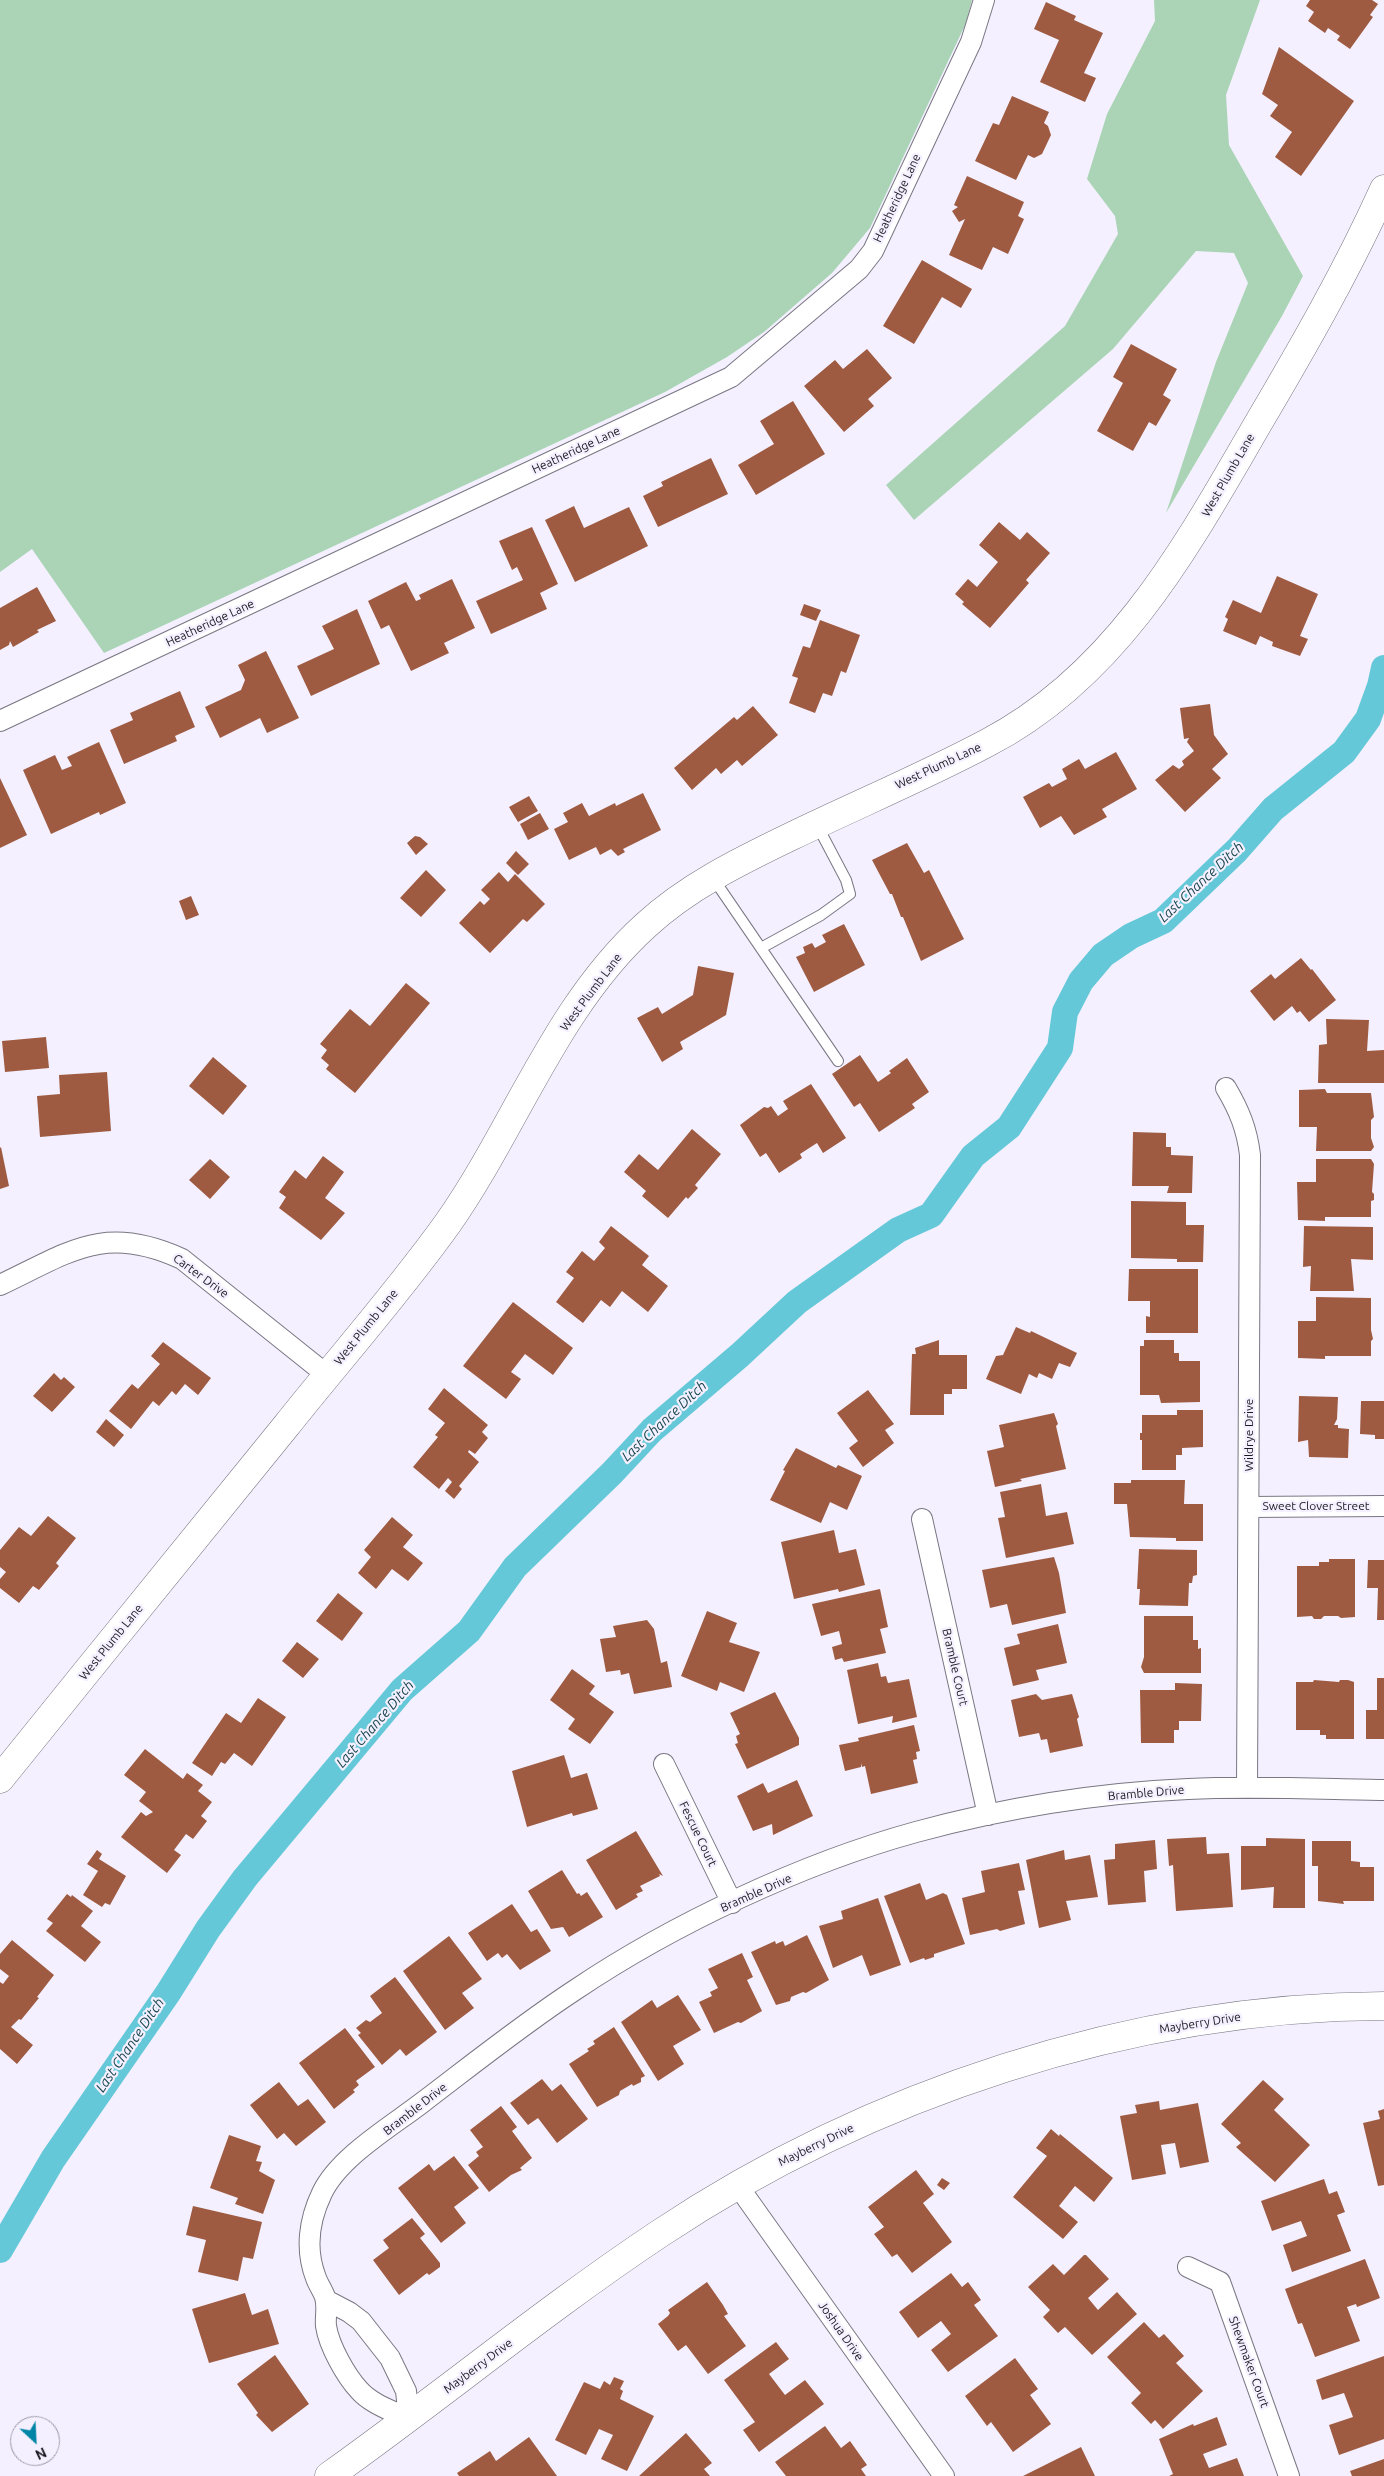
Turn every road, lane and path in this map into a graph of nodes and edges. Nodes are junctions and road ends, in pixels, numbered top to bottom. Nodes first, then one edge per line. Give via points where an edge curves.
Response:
1 (984, 0) edge
2 (1384, 189) edge
3 (0, 721) edge
4 (817, 824) junction
5 (712, 878) junction
6 (761, 948) junction
7 (838, 1061) dead end
8 (1226, 1088) dead end
9 (0, 1285) edge
10 (327, 1375) junction
11 (1384, 1506) edge
12 (1248, 1507) junction
13 (922, 1519) dead end
14 (664, 1764) dead end
15 (0, 1779) edge
16 (1247, 1788) junction
17 (1384, 1790) edge
18 (988, 1815) junction
19 (732, 1903) junction
20 (1384, 2006) edge
21 (738, 2186) junction
22 (1188, 2267) dead end
23 (326, 2300) junction
24 (409, 2419) junction
25 (329, 2476) edge
26 (944, 2476) edge
27 (1289, 2476) edge

1 - 3 street, Heatheridge Lane via 971,42 873,251 859,269 731,377
2 - 4 main road, West Plumb Lane via 1333,292 1204,516 1174,564 1104,656 1027,719 990,742
4 - 5 main road, West Plumb Lane via 757,852
4 - 6 lane via 850,894 821,915
5 - 6 lane
5 - 10 main road, West Plumb Lane via 684,895 644,927 608,966 550,1050 498,1145 448,1222
6 - 7 lane
8 - 12 street, Wildrye Drive via 1248,1133 1250,1155
9 - 10 street, Carter Drive via 73,1250 103,1242 132,1242 157,1248 182,1259
10 - 15 main road, West Plumb Lane
11 - 12 street, Sweet Clover Street
12 - 16 street, Wildrye Drive
13 - 18 street, Bramble Court
14 - 19 street, Fescue Court
16 - 17 street, Bramble Drive
16 - 18 street, Bramble Drive via 1147,1792
18 - 19 street, Bramble Drive via 915,1832 862,1849
19 - 23 street, Bramble Drive via 690,1922 575,1989 345,2162 323,2190 312,2219 309,2250 315,2276
20 - 21 main road, Mayberry Drive via 1260,2015 1168,2027 1018,2064 946,2087 881,2114
21 - 24 main road, Mayberry Drive via 660,2233
21 - 26 street, Joshua Drive
22 - 27 street, Shewmaker Court via 1220,2282
23 - 24 street via 361,2322 390,2358 406,2391
23 - 24 street, Bramble Drive via 326,2327 332,2348 359,2391
24 - 25 main road, Mayberry Drive

